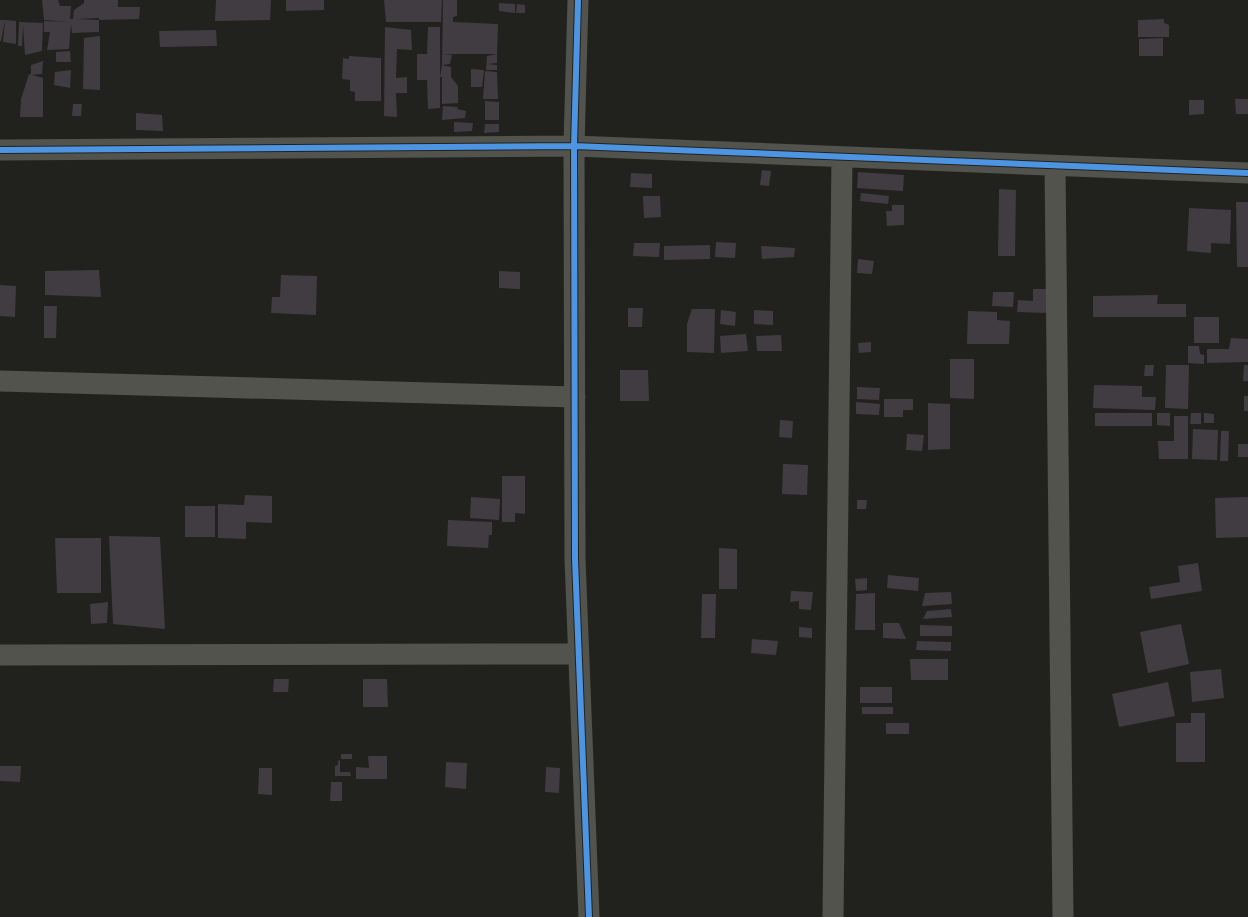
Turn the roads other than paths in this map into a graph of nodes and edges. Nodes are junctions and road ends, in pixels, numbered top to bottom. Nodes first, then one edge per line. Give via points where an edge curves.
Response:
1 (578, 0) edge
2 (574, 146) junction
3 (0, 150) edge
4 (842, 157) junction
5 (1055, 166) junction
6 (1248, 173) edge
7 (0, 381) edge
8 (575, 397) junction
9 (578, 654) junction
10 (0, 655) edge
11 (589, 917) edge
12 (833, 917) edge
13 (1063, 917) edge

1 - 2 street
2 - 3 street
2 - 4 street
2 - 8 street
4 - 5 street
4 - 12 street
5 - 6 street
5 - 13 street
7 - 8 street
8 - 9 street
9 - 10 street
9 - 11 street

